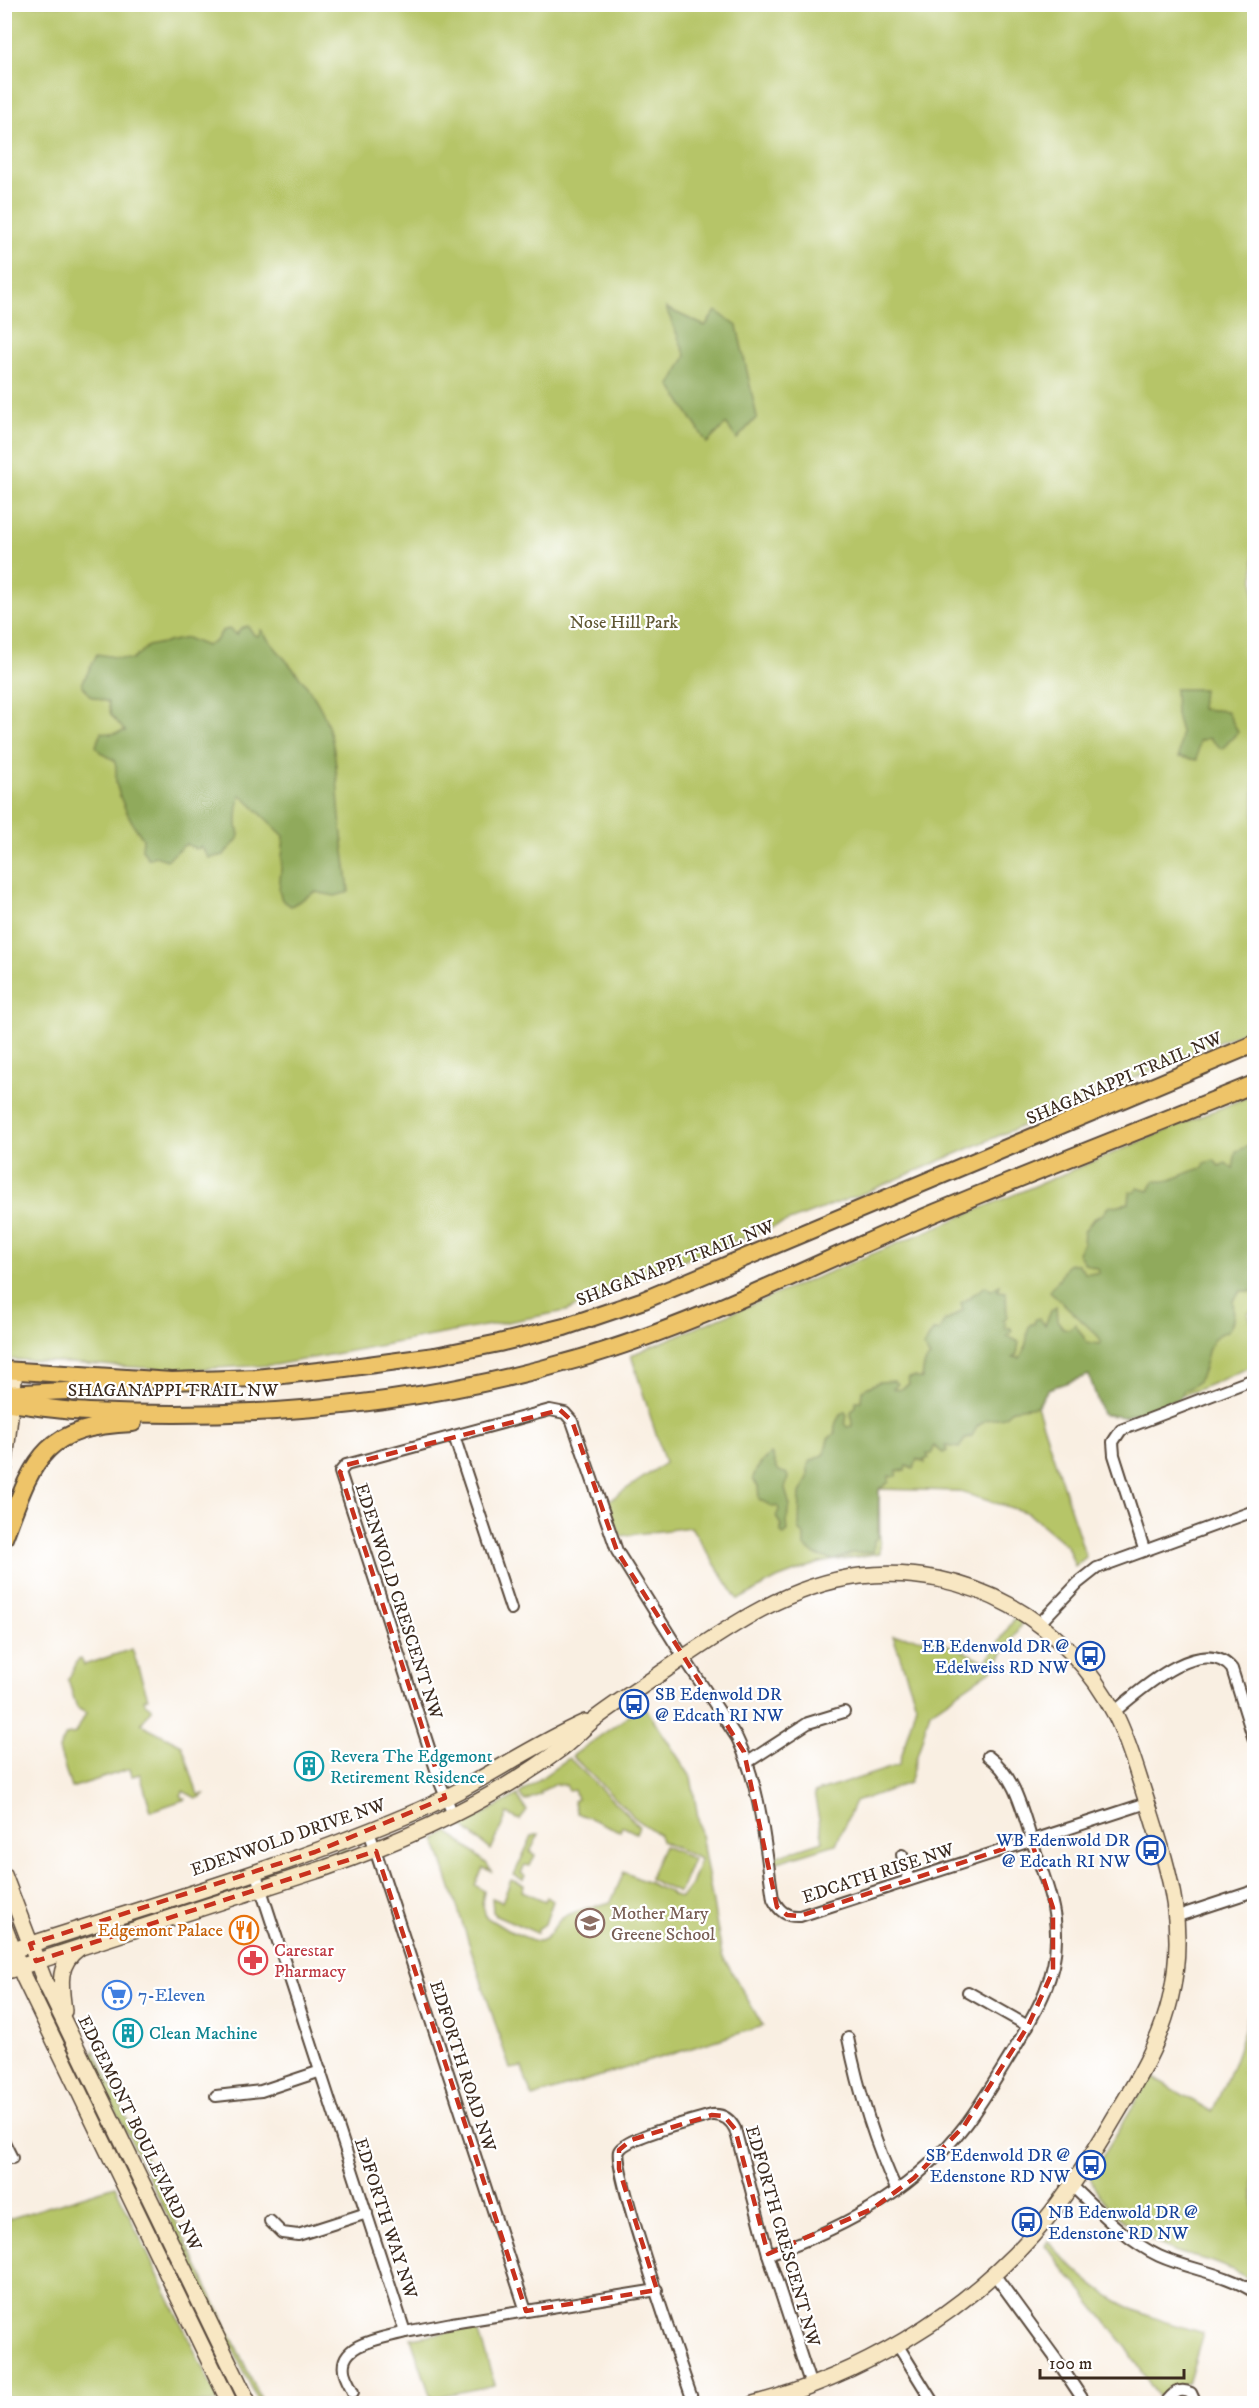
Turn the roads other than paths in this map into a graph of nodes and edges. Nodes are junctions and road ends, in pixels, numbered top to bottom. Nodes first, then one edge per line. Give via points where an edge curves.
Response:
1 (1254, 1044) edge
2 (1254, 1084) edge
3 (1254, 1378) edge
4 (8, 1387) edge
5 (220, 1414) junction
6 (454, 1436) junction
7 (4, 1471) edge
8 (1254, 1511) edge
9 (4, 1538) edge
10 (1144, 1549) junction
11 (511, 1609) dead end
12 (1040, 1623) junction
13 (684, 1658) junction
14 (844, 1712) dead end
15 (1114, 1712) junction
16 (596, 1718) junction
17 (1254, 1740) edge
18 (988, 1756) dead end
19 (748, 1762) junction
20 (445, 1798) junction
21 (1147, 1803) junction
22 (453, 1815) junction
23 (369, 1831) junction
24 (1031, 1840) junction
25 (375, 1851) junction
26 (902, 1855) dead end
27 (255, 1871) junction
28 (4, 1875) edge
29 (909, 1880) junction
30 (261, 1889) junction
31 (1254, 1891) edge
32 (1178, 1916) junction
33 (4, 1926) edge
34 (30, 1944) junction
35 (81, 1947) junction
36 (9, 1951) edge
37 (36, 1961) junction
38 (20, 1966) junction
39 (4, 1972) edge
40 (968, 1992) dead end
41 (65, 2021) junction
42 (1028, 2026) junction
43 (848, 2038) dead end
44 (321, 2071) junction
45 (216, 2096) dead end
46 (4, 2142) edge
47 (12, 2158) dead end
48 (1072, 2186) junction
49 (897, 2191) junction
50 (367, 2213) junction
51 (270, 2221) dead end
52 (768, 2254) junction
53 (994, 2274) junction
54 (657, 2290) junction
55 (1254, 2292) edge
56 (526, 2311) junction
57 (405, 2332) junction
58 (897, 2344) junction
59 (811, 2386) junction
60 (353, 2392) dead end
61 (230, 2403) edge
62 (249, 2403) edge
63 (694, 2403) edge
64 (753, 2403) edge
65 (934, 2403) edge
66 (1086, 2403) edge
67 (1165, 2403) edge
68 (1196, 2403) edge

1 - 4 main road, SHAGANAPPI TRAIL NW via 644,1300 564,1327 435,1356 256,1378 172,1381 152,1387
2 - 5 main road, SHAGANAPPI TRAIL NW via 935,1213 660,1334 576,1360 460,1388 353,1405
3 - 10 street via 1116,1434 1114,1455
4 - 5 main road, SHAGANAPPI TRAIL NW via 87,1412
4 - 7 street
5 - 9 main road via 210,1419 103,1424 58,1440 41,1456 30,1475
6 - 11 street
6 - 13 street, EDENWOLD CRESCENT NW via 550,1410 560,1410 569,1416 617,1551
6 - 20 street, EDENWOLD CRESCENT NW via 346,1465 340,1472
8 - 10 street
10 - 12 street via 1097,1568
12 - 13 street, EDENWOLD DRIVE NW via 1004,1602 953,1582 903,1574 864,1575 836,1579 772,1602
12 - 15 street, EDENWOLD DRIVE NW via 1082,1664
13 - 16 street, EDENWOLD DRIVE NW
13 - 19 street, EDCATH RISE NW via 737,1738
14 - 19 street via 807,1724
15 - 17 street via 1174,1668 1215,1657 1232,1670
15 - 21 street, EDENWOLD DRIVE NW
16 - 20 street, EDENWOLD DRIVE NW via 555,1735
16 - 22 street, EDENWOLD DRIVE NW via 563,1748
18 - 24 street via 1012,1785
19 - 29 street, EDCATH RISE NW via 773,1899 782,1912 800,1916
20 - 22 street, EDENWOLD CRESCENT NW
20 - 23 street, EDENWOLD DRIVE NW
21 - 24 street, EDCATH RISE NW
21 - 32 street, EDENWOLD DRIVE NW
22 - 25 street, EDENWOLD DRIVE NW
23 - 25 street, EDFORTH ROAD NW
23 - 27 street, EDENWOLD DRIVE NW
24 - 29 street, EDCATH RISE NW
24 - 42 street via 1053,1908 1056,1941 1048,1988
25 - 30 street, EDENWOLD DRIVE NW
25 - 56 street, EDFORTH ROAD NW
26 - 29 street
27 - 30 street, EDFORTH WAY NW
27 - 34 street, EDENWOLD DRIVE NW
28 - 34 street, EDGEMONT BOULEVARD NW
30 - 35 street, EDENWOLD DRIVE NW
30 - 44 street, EDFORTH WAY NW
31 - 32 street
32 - 48 street, EDENWOLD DRIVE NW via 1176,1970 1158,2038 1138,2079
33 - 36 street, EDGEMONT BOULEVARD NW
34 - 36 street, EDENWOLD DRIVE NW
34 - 37 street, EDGEMONT BOULEVARD NW
35 - 37 street, EDENWOLD DRIVE NW
35 - 41 street via 69,1957 61,1973
36 - 38 street, EDGEMONT BOULEVARD NW
37 - 38 street, EDENWOLD DRIVE NW
37 - 41 street, EDGEMONT BOULEVARD NW
38 - 39 street, EDENWOLD DRIVE NW
38 - 61 street, EDGEMONT BOULEVARD NW
40 - 42 street
41 - 62 street, EDGEMONT BOULEVARD NW
42 - 49 street via 964,2126
43 - 49 street via 868,2124
44 - 45 street via 261,2091
44 - 50 street, EDFORTH WAY NW
46 - 47 street
48 - 53 street, EDENWOLD DRIVE NW via 1032,2236
48 - 55 street via 1142,2246 1176,2263 1233,2280
49 - 52 street via 839,2226
50 - 51 street via 298,2235 282,2233
50 - 57 street, EDFORTH WAY NW
52 - 54 street, EDFORTH CRESCENT NW via 731,2121 712,2115 631,2140 620,2150 618,2162
52 - 59 street, EDFORTH CRESCENT NW
53 - 58 street, EDENWOLD DRIVE NW
53 - 66 street
54 - 56 street
54 - 63 street, EDFORTH CRESCENT NW
56 - 57 street
57 - 60 street via 347,2354 344,2372
58 - 59 street, EDENWOLD DRIVE NW
58 - 65 street
59 - 64 street, EDENWOLD DRIVE NW
67 - 68 street via 1175,2392 1183,2390 1191,2393

